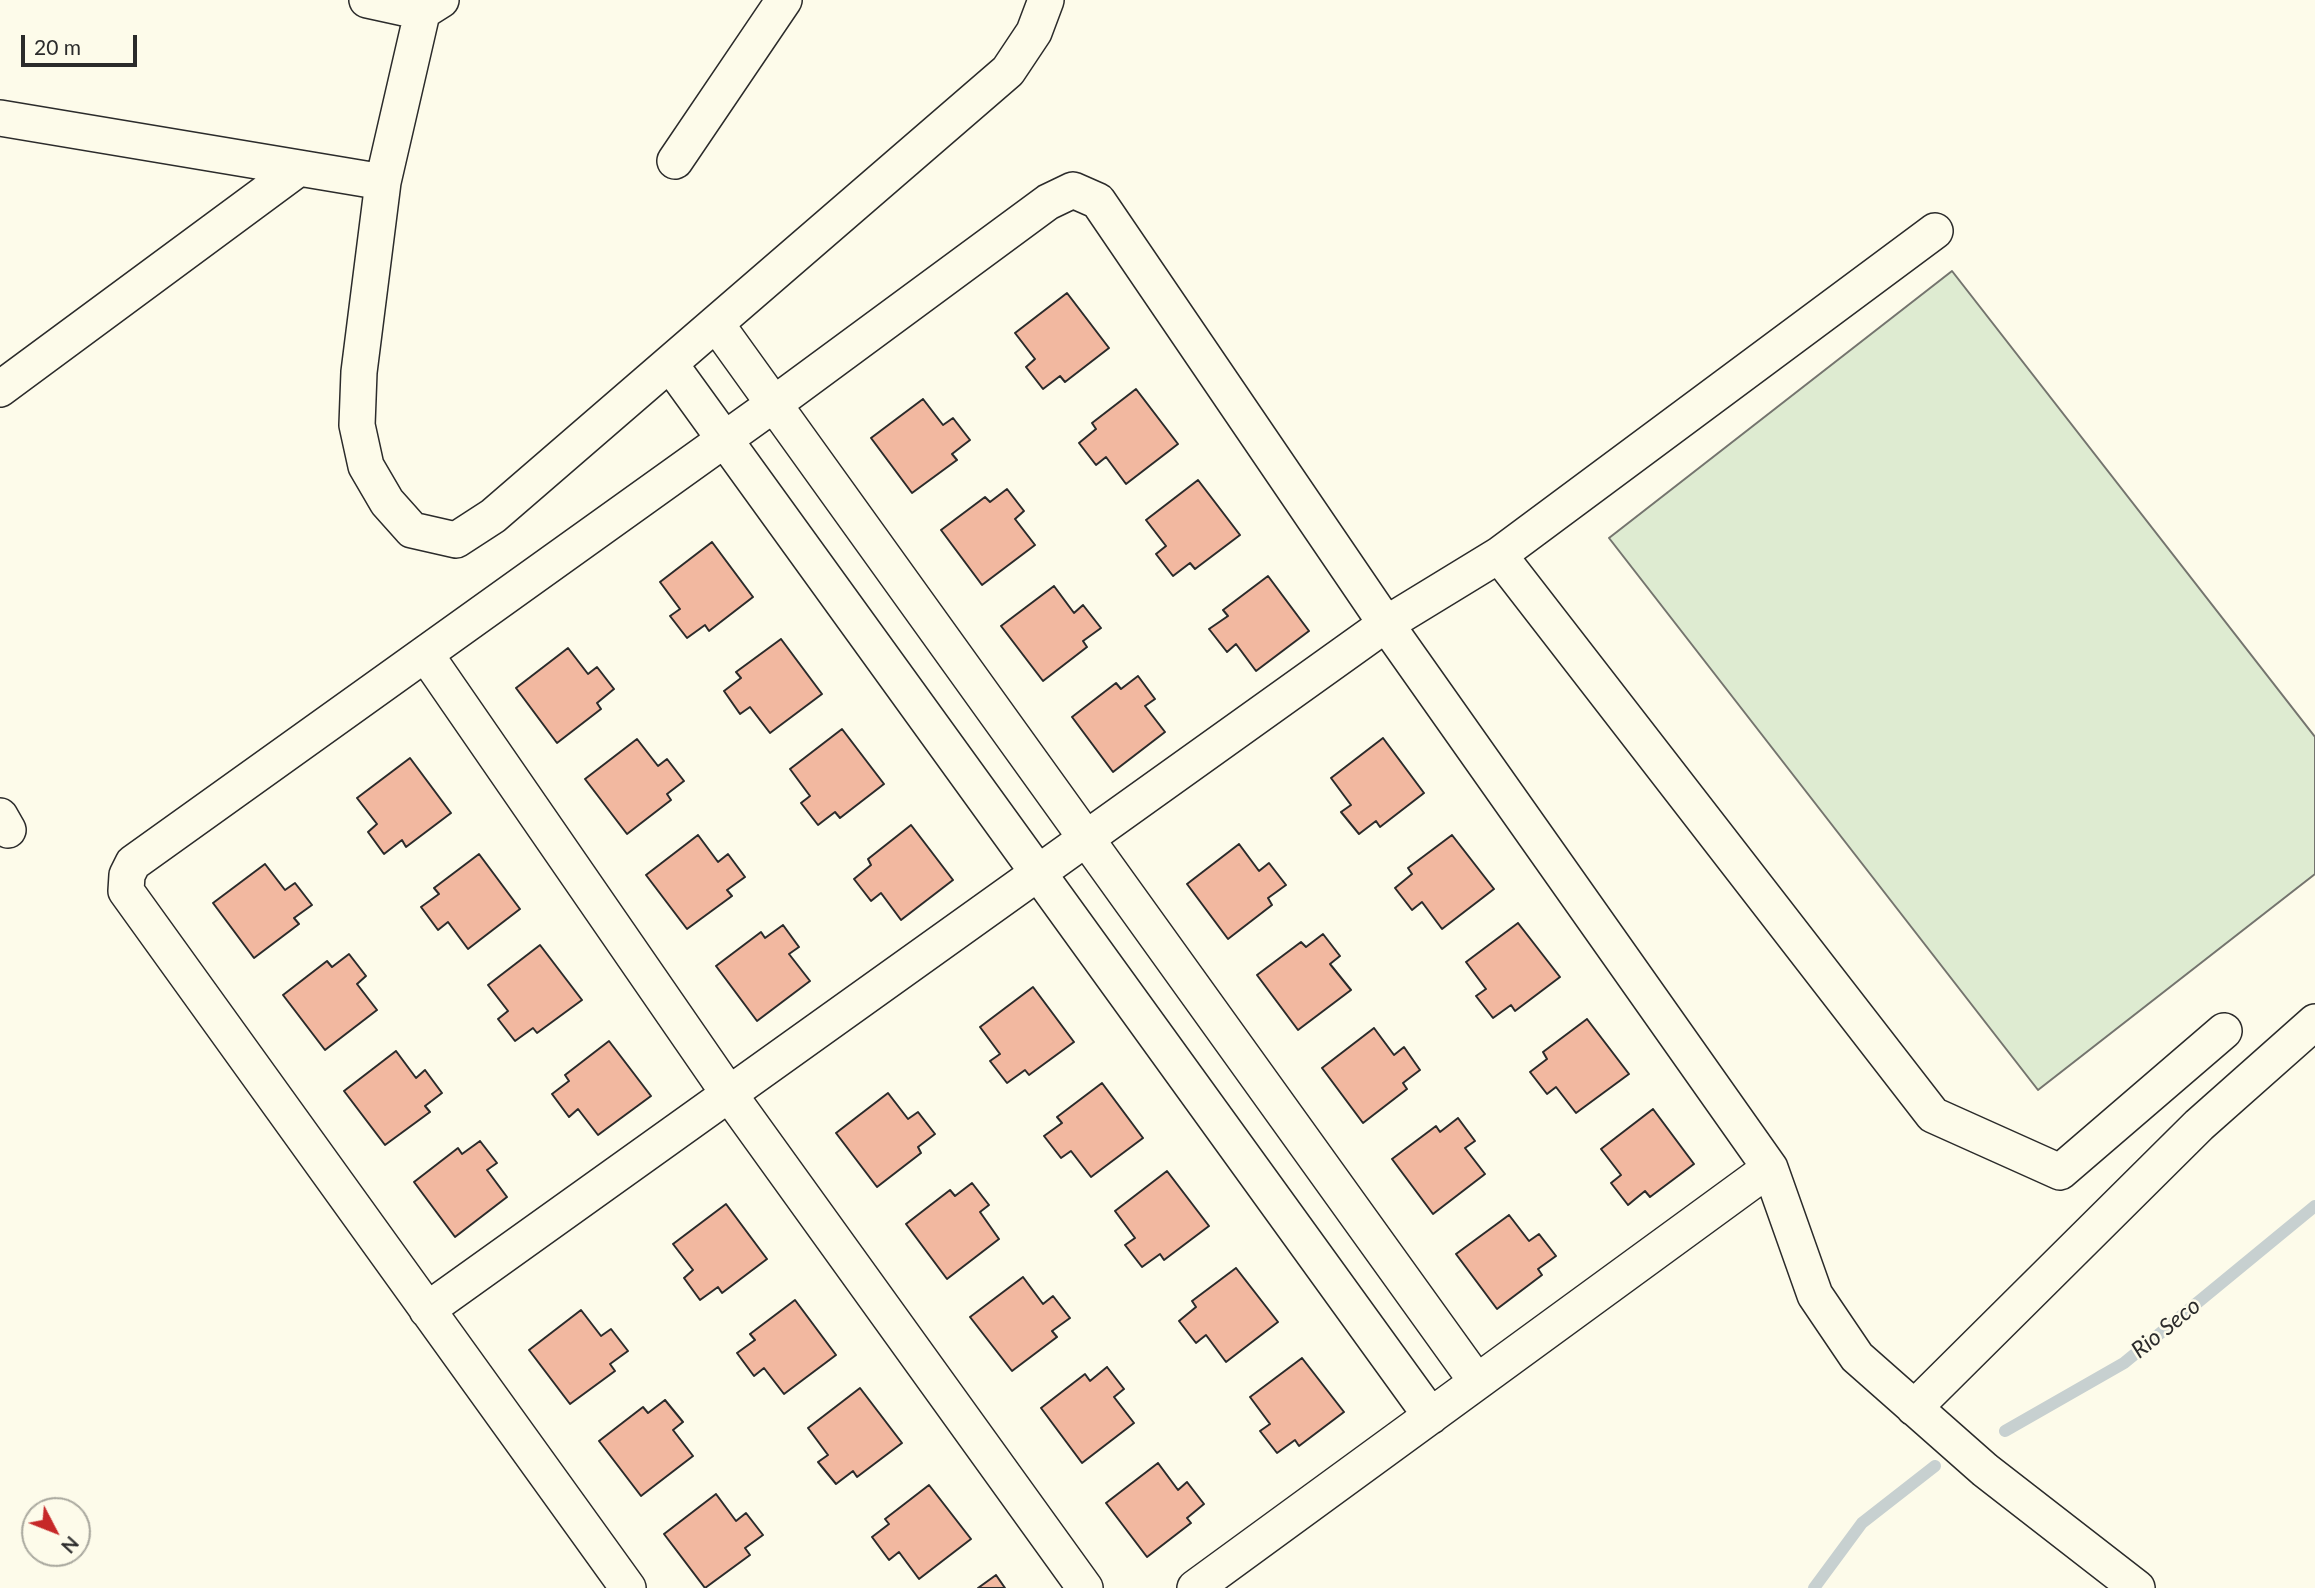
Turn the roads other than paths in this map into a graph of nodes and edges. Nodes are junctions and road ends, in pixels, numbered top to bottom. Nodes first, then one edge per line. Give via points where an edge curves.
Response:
1 (367, 0) edge
2 (783, 0) edge
3 (1046, 0) edge
4 (429, 4) edge
5 (0, 118) edge
6 (675, 162) dead end
7 (299, 168) junction
8 (383, 182) junction
9 (1935, 230) dead end
10 (717, 324) junction
11 (670, 364) junction
12 (0, 389) edge
13 (774, 404) junction
14 (724, 439) junction
15 (1499, 555) junction
16 (1386, 624) junction
17 (426, 655) junction
18 (1087, 839) junction
19 (1038, 873) junction
20 (2315, 1022) edge
21 (2224, 1031) dead end
22 (729, 1094) junction
23 (1770, 1168) junction
24 (428, 1310) junction
25 (1477, 1382) junction
26 (1914, 1408) junction
27 (1431, 1416) junction
28 (628, 1588) edge
29 (1085, 1588) edge
30 (1195, 1588) edge
31 (2137, 1588) edge

1 - 4 street
2 - 6 street
3 - 10 street via 1034,32 1008,71
4 - 8 street
5 - 7 street
7 - 8 street
7 - 12 street
8 - 11 street via 359,372 357,425 366,466 387,502 412,530 456,540 484,522
9 - 15 street
10 - 11 street
10 - 13 street
11 - 14 street
13 - 14 street
13 - 16 street via 1048,202 1073,190 1098,201
13 - 18 street
14 - 17 street
14 - 19 street
15 - 16 street
15 - 21 street via 1933,1115 2060,1172
16 - 18 street
16 - 23 street
17 - 22 street
17 - 24 street via 134,863 126,891
18 - 19 street
18 - 25 street
19 - 22 street
19 - 27 street
20 - 26 street via 2199,1125
22 - 24 street
22 - 29 street
23 - 25 street
23 - 26 street via 1815,1295 1857,1357
24 - 28 street
25 - 27 street
26 - 31 street via 1985,1470
27 - 30 street

